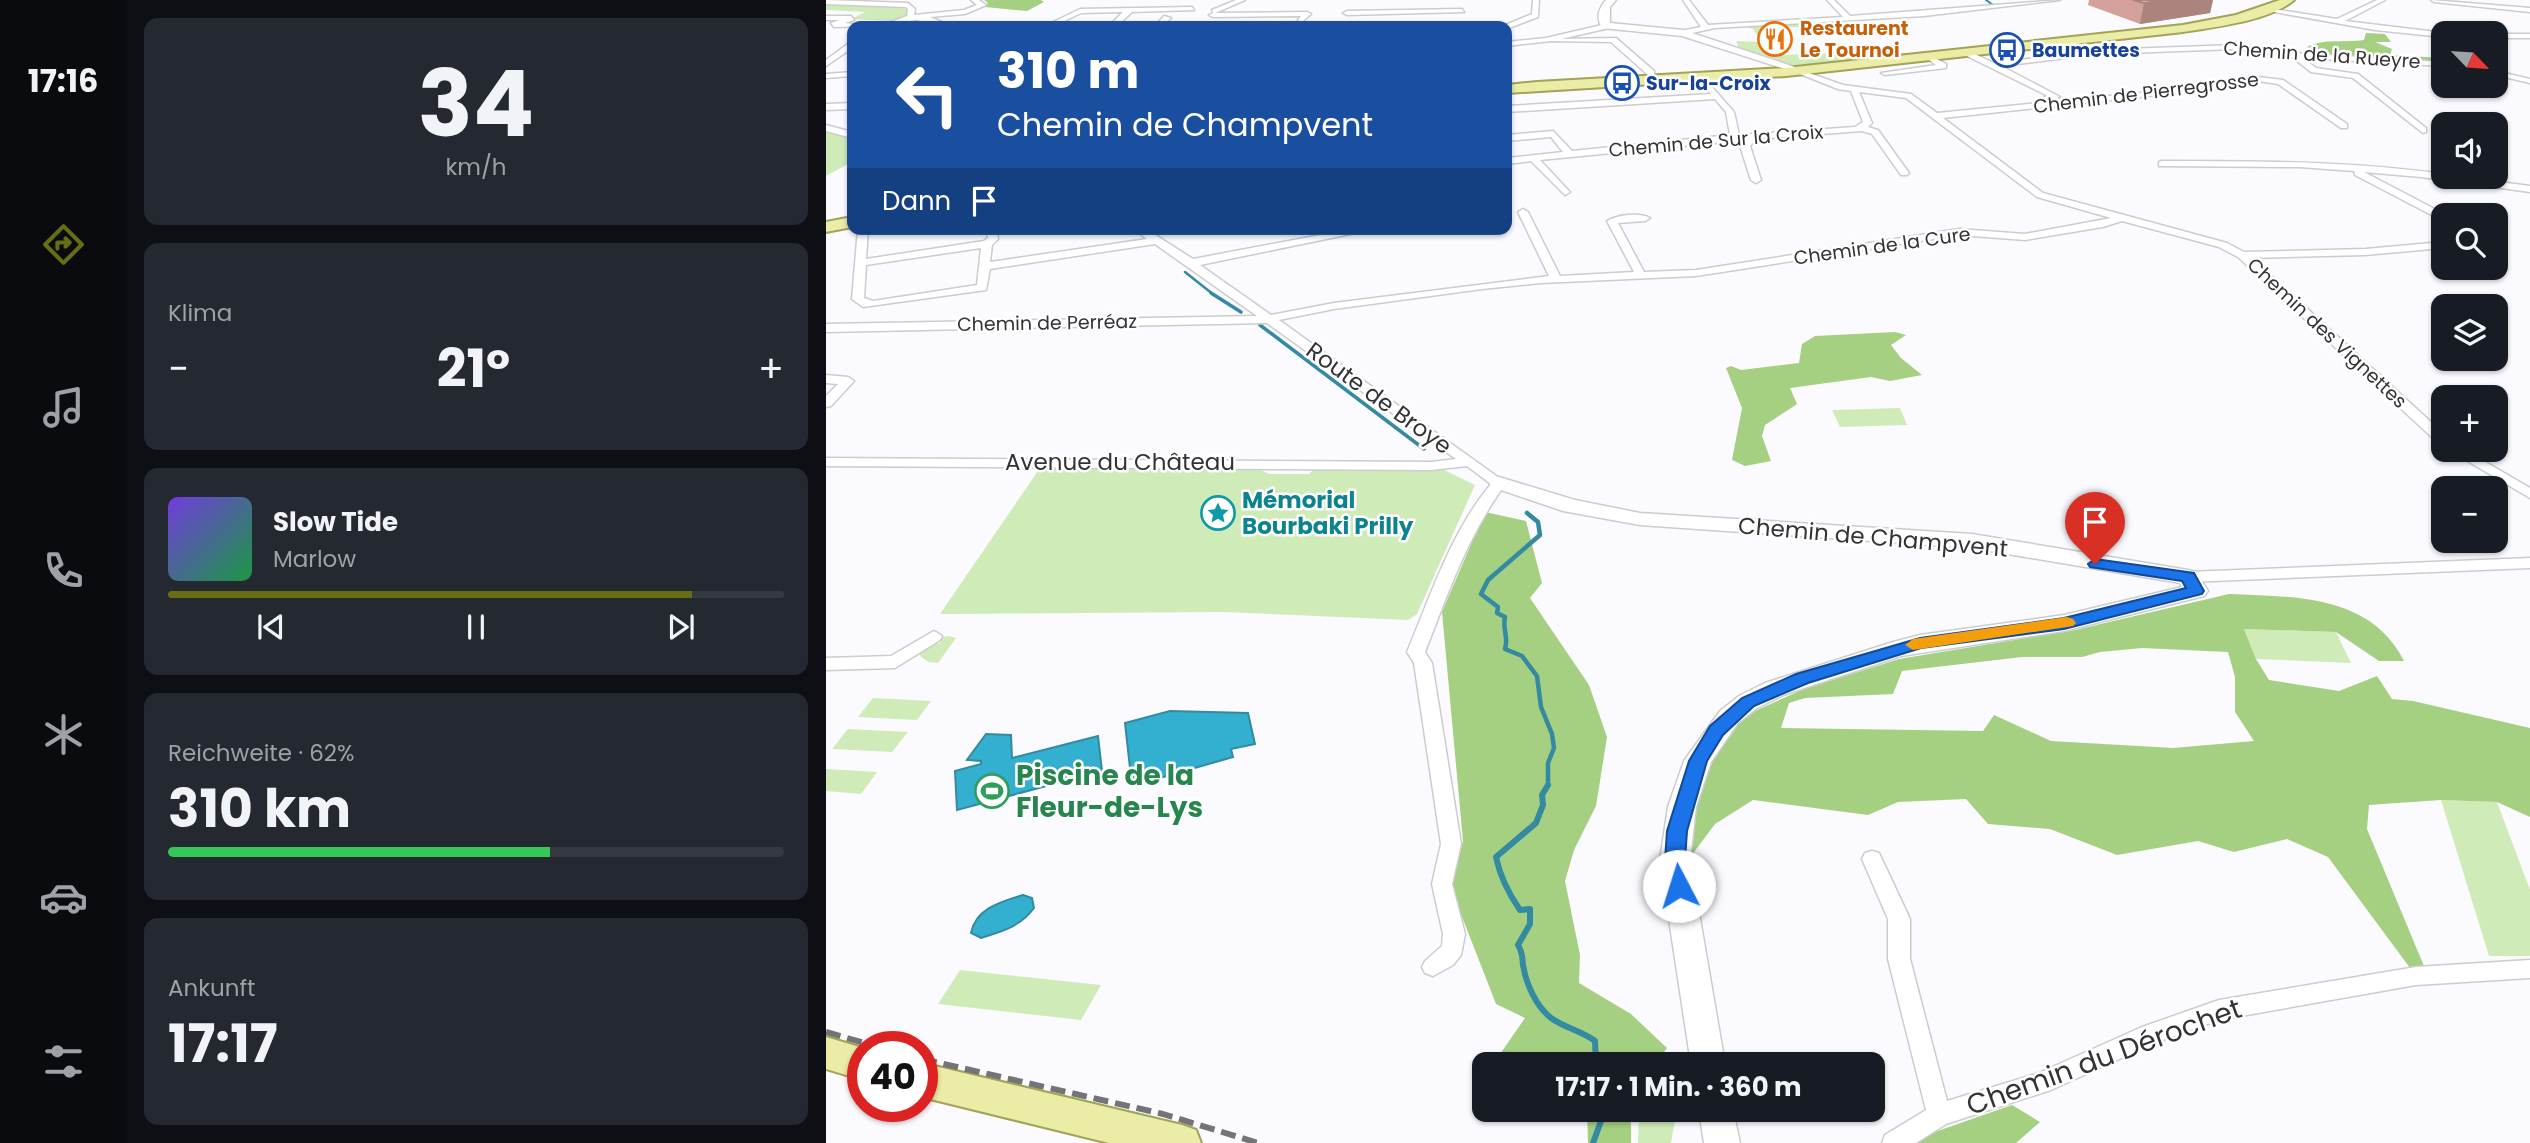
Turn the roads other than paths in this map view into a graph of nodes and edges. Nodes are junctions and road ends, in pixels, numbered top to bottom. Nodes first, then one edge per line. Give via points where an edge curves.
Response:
1 (974, 0) edge
2 (1242, 0) edge
3 (1462, 0) edge
4 (1536, 0) edge
5 (1611, 0) edge
6 (1686, 0) edge
7 (1830, 0) edge
8 (2057, 0) edge
9 (2289, 0) edge
10 (2382, 0) edge
11 (2434, 0) edge
12 (826, 2) edge
13 (1082, 2) dead end
14 (1189, 4) edge
15 (1130, 10) junction
16 (2267, 10) junction
17 (2530, 10) edge
18 (1462, 11) junction
19 (1212, 13) junction
20 (1347, 13) dead end
21 (910, 16) junction
22 (922, 16) junction
23 (826, 18) edge
24 (1167, 18) dead end
25 (1849, 19) junction
26 (1302, 20) dead end
27 (896, 21) edge
28 (935, 21) edge
29 (1059, 21) edge
30 (1118, 21) edge
31 (1164, 21) edge
32 (1210, 21) edge
33 (1458, 21) edge
34 (2337, 22) junction
35 (1512, 24) edge
36 (830, 25) edge
37 (1606, 26) junction
38 (1705, 27) junction
39 (1683, 33) junction
40 (2431, 34) edge
41 (2508, 36) edge
42 (2530, 36) edge
43 (1552, 39) junction
44 (1512, 43) edge
45 (2033, 44) junction
46 (847, 49) edge
47 (2070, 50) junction
48 (1966, 52) junction
49 (2294, 55) junction
50 (1928, 56) junction
51 (1769, 61) junction
52 (2431, 63) edge
53 (826, 64) edge
54 (1993, 65) junction
55 (1798, 71) junction
56 (1651, 73) dead end
57 (1885, 73) dead end
58 (847, 74) edge
59 (1759, 74) junction
60 (826, 76) edge
61 (2508, 76) edge
62 (1705, 80) dead end
63 (2530, 81) edge
64 (1512, 89) edge
65 (1854, 89) junction
66 (1716, 96) junction
67 (2047, 99) dead end
68 (847, 106) edge
69 (826, 107) edge
70 (1512, 109) edge
71 (1935, 116) junction
72 (2344, 126) dead end
73 (826, 128) edge
74 (1863, 128) junction
75 (2423, 130) dead end
76 (847, 134) edge
77 (1754, 136) junction
78 (1512, 137) edge
79 (1735, 137) junction
80 (1569, 154) junction
81 (1533, 158) junction
82 (1512, 160) edge
83 (2162, 164) dead end
84 (1904, 173) dead end
85 (2358, 173) dead end
86 (1756, 180) dead end
87 (2530, 189) edge
88 (1565, 192) dead end
89 (1523, 212) dead end
90 (2431, 212) edge
91 (2122, 217) junction
92 (1645, 218) dead end
93 (847, 223) edge
94 (826, 227) edge
95 (862, 235) edge
96 (992, 235) edge
97 (1146, 235) edge
98 (1338, 235) edge
99 (1154, 241) junction
100 (987, 244) junction
101 (2431, 246) edge
102 (2242, 255) junction
103 (860, 263) junction
104 (1191, 263) junction
105 (986, 266) junction
106 (1641, 276) junction
107 (1556, 279) junction
108 (1268, 319) junction
109 (826, 328) edge
110 (826, 379) edge
111 (826, 402) edge
112 (2431, 429) edge
113 (1450, 450) junction
114 (826, 462) edge
115 (1468, 462) junction
116 (2476, 462) edge
117 (1414, 464) junction
118 (1499, 483) junction
119 (2530, 494) edge
120 (1640, 519) joint
121 (2530, 563) edge
122 (2192, 584) junction
123 (933, 636) dead end
124 (826, 664) edge
125 (1872, 859) dead end
126 (1433, 967) dead end
127 (2530, 969) edge
128 (1706, 1052) edge
129 (826, 1053) edge
130 (847, 1059) edge
131 (938, 1084) edge
132 (1939, 1115) junction
133 (1718, 1122) edge
134 (1182, 1143) edge
135 (1722, 1143) edge
136 (1895, 1143) edge

1 - 22 street via 984,5
2 - 19 street
3 - 18 street
4 - 35 street via 1535,15
5 - 37 street via 1604,10
6 - 38 street
7 - 25 street
8 - 25 street
9 - 16 main road
10 - 34 street
11 - 17 street
12 - 21 street via 908,5
13 - 14 street
14 - 15 street via 1172,10
14 - 19 street
15 - 29 street via 1080,11
15 - 30 street
16 - 34 street
16 - 45 main road via 2226,20
18 - 20 street
18 - 33 street
19 - 26 street via 1307,14
19 - 32 street
21 - 22 street
21 - 27 street
22 - 28 street
23 - 36 street via 851,18
24 - 31 street
25 - 38 street
34 - 40 street
37 - 39 street
37 - 43 street
38 - 39 street
39 - 51 street
41 - 42 street
43 - 44 street
43 - 56 street via 1613,40
45 - 47 street, Chemin de la Rueyre
45 - 48 main road
46 - 53 street
47 - 49 street, Chemin de la Rueyre via 2235,47
47 - 54 street via 2074,54 2070,56
48 - 50 main road
48 - 54 street
49 - 52 street, Chemin de la Rueyre
49 - 75 street via 2314,70 2355,76
50 - 55 main road
50 - 57 street via 1943,66
51 - 55 street
51 - 59 street via 1773,68
54 - 67 street via 2056,97
55 - 59 main road
55 - 65 street, Chemin des Vignettes
58 - 60 street
59 - 64 main road
61 - 63 street
62 - 66 street
65 - 71 street, Chemin des Vignettes via 1908,96
65 - 74 street via 1868,123
66 - 70 street
66 - 79 street via 1730,112
68 - 69 street
71 - 72 street, Chemin de Pierregrosse via 2258,79 2280,82
71 - 91 street, Chemin des Vignettes via 2040,195
73 - 76 street
74 - 77 street, Chemin de Sur la Croix
74 - 84 street via 1875,132
77 - 79 street, Chemin de Sur la Croix
77 - 86 street via 1745,146
78 - 80 street via 1551,133
79 - 80 street, Chemin de Sur la Croix
80 - 81 street, Chemin de Sur la Croix
81 - 82 street, Chemin de Sur la Croix
81 - 88 street
83 - 87 street via 2299,164
85 - 90 street
89 - 107 street
91 - 102 street, Chemin des Vignettes via 2223,245
91 - 106 street, Chemin de la Cure via 2032,236 1959,232 1720,270
92 - 106 street via 1612,220
93 - 94 main road
95 - 103 street
96 - 100 street
97 - 99 street, Route de Broye
98 - 104 street
99 - 104 street, Route de Broye
99 - 105 street
100 - 103 street
100 - 105 street
101 - 102 street
102 - 112 street, Chemin des Vignettes
103 - 105 street via 858,299 863,304 982,288
104 - 108 street, Route de Broye
106 - 107 street, Chemin de la Cure
107 - 108 street, Chemin de la Cure via 1412,294
108 - 109 street, Chemin de Perréaz
108 - 113 street, Route de Broye
110 - 111 street via 848,381
113 - 115 street, Route de Broye
113 - 117 street, Avenue du Château via 1438,459
114 - 117 street, Avenue du Château
115 - 117 street, Avenue du Château
115 - 118 street, Route de Broye
116 - 119 street
118 - 120 street, Route de Broye via 1571,506
118 - 126 street via 1473,519 1416,652 1423,663 1451,844 1442,884 1453,949
120 - 122 street, Chemin de Champvent via 1972,541
121 - 122 street, Chemin de Champvent via 2257,576
122 - 128 street via 2064,623 1893,650 1774,689 1729,716 1698,761 1682,807 1675,860
123 - 124 street via 895,663
125 - 132 street via 1899,919 1899,959
127 - 132 street, Chemin du Dérochet via 2416,976 2219,1010 2150,1034 2043,1082
129 - 130 main road
131 - 134 main road
132 - 136 street, Chemin du Dérochet
133 - 135 street

